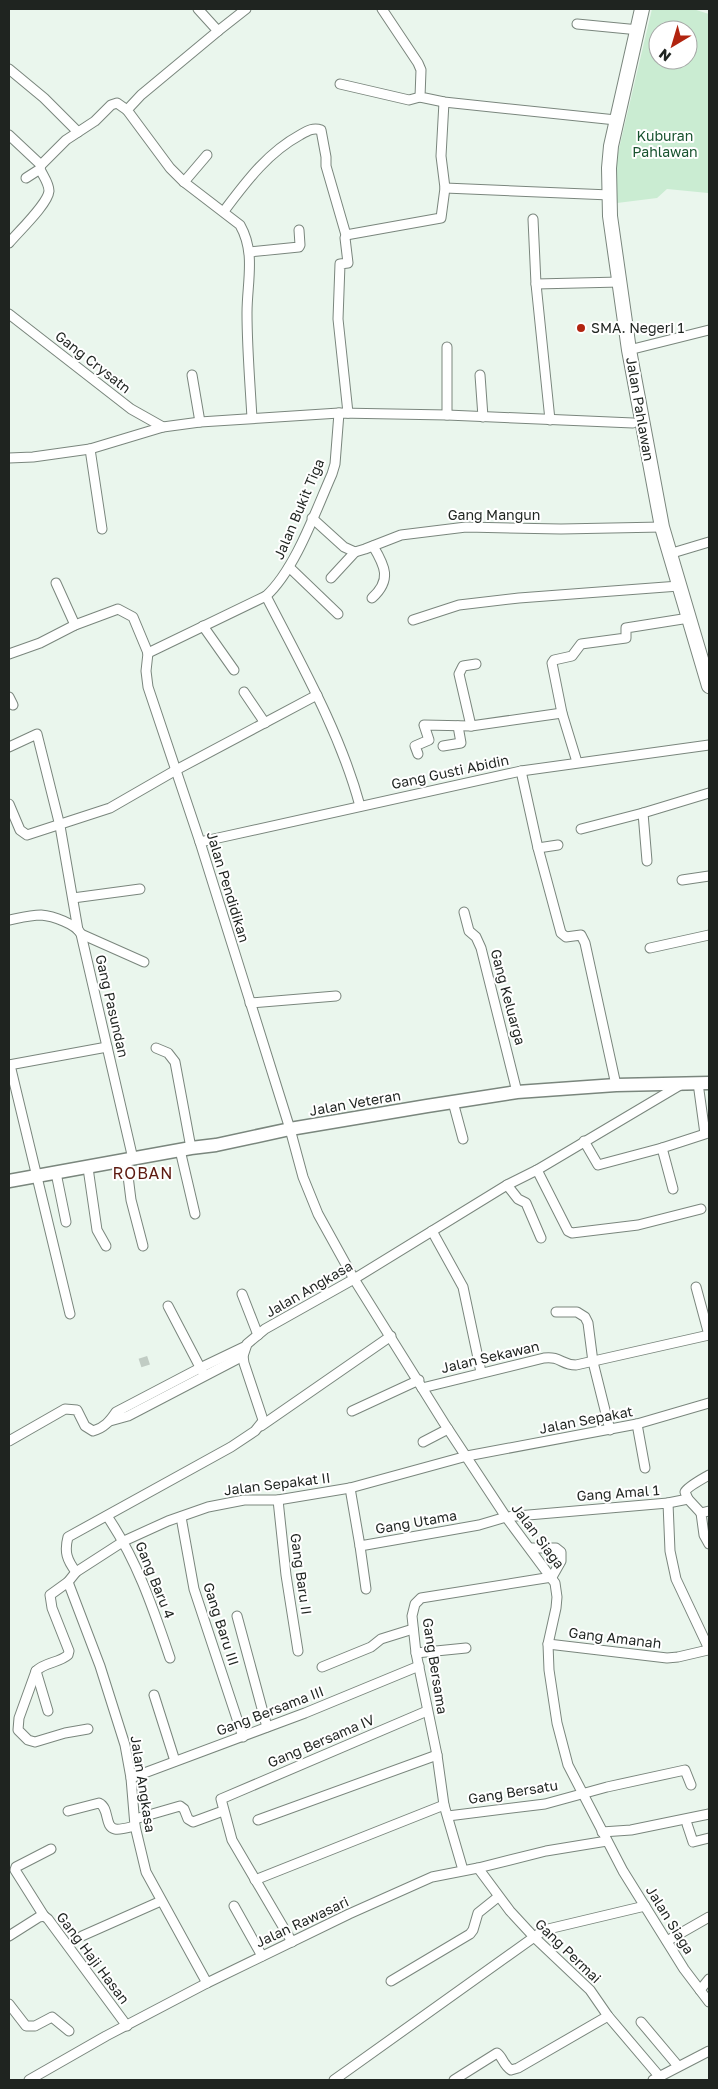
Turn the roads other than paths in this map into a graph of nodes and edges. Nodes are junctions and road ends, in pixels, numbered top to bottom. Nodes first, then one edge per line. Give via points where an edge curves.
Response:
1 (198, 9) edge
2 (246, 9) edge
3 (382, 9) edge
4 (642, 9) edge
5 (577, 24) dead end
6 (638, 30) junction
7 (218, 31) junction
8 (9, 69) edge
9 (340, 84) dead end
10 (420, 97) junction
11 (444, 102) junction
12 (127, 110) junction
13 (616, 120) junction
14 (78, 132) junction
15 (9, 135) edge
16 (207, 155) dead end
17 (41, 167) junction
18 (26, 178) dead end
19 (184, 182) junction
20 (445, 188) junction
21 (610, 195) junction
22 (224, 211) junction
23 (533, 219) dead end
24 (299, 230) dead end
25 (346, 235) junction
26 (9, 243) edge
27 (250, 252) junction
28 (620, 282) junction
29 (536, 284) junction
30 (9, 314) edge
31 (709, 330) edge
32 (446, 347) dead end
33 (629, 350) junction
34 (192, 375) dead end
35 (480, 375) dead end
36 (344, 413) junction
37 (482, 413) junction
38 (447, 416) junction
39 (252, 418) junction
40 (550, 420) junction
41 (200, 422) junction
42 (637, 423) junction
43 (163, 427) junction
44 (90, 449) junction
45 (9, 458) edge
46 (312, 518) junction
47 (662, 527) junction
48 (102, 529) dead end
49 (709, 542) edge
50 (373, 546) junction
51 (354, 552) junction
52 (669, 554) junction
53 (289, 567) junction
54 (331, 578) dead end
55 (56, 583) dead end
56 (678, 586) junction
57 (266, 596) junction
58 (372, 598) dead end
59 (338, 614) dead end
60 (689, 618) junction
61 (413, 620) dead end
62 (75, 625) junction
63 (203, 626) junction
64 (148, 653) junction
65 (9, 654) edge
66 (476, 664) dead end
67 (234, 670) dead end
68 (709, 686) edge
69 (244, 692) dead end
70 (317, 696) junction
71 (562, 713) junction
72 (265, 723) junction
73 (458, 726) junction
74 (471, 726) junction
75 (709, 745) edge
76 (443, 746) dead end
77 (9, 747) edge
78 (418, 754) dead end
79 (577, 762) junction
80 (176, 770) junction
81 (521, 771) junction
82 (709, 793) edge
83 (9, 804) edge
84 (360, 806) junction
85 (643, 813) junction
86 (60, 826) junction
87 (581, 829) dead end
88 (200, 842) junction
89 (558, 845) dead end
90 (538, 848) junction
91 (647, 861) dead end
92 (709, 876) edge
93 (682, 880) dead end
94 (140, 889) dead end
95 (73, 898) junction
96 (464, 912) dead end
97 (9, 920) edge
98 (80, 932) junction
99 (709, 935) edge
100 (650, 948) dead end
101 (144, 962) dead end
102 (336, 996) dead end
103 (250, 1003) junction
104 (107, 1047) junction
105 (156, 1048) dead end
106 (9, 1065) edge
107 (684, 1083) junction
108 (704, 1084) edge
109 (616, 1085) junction
110 (517, 1092) junction
111 (453, 1102) junction
112 (290, 1129) junction
113 (707, 1136) edge
114 (463, 1139) dead end
115 (584, 1141) junction
116 (662, 1148) junction
117 (186, 1149) junction
118 (130, 1160) junction
119 (88, 1168) junction
120 (537, 1170) junction
121 (56, 1173) junction
122 (36, 1177) junction
123 (9, 1182) edge
124 (507, 1185) junction
125 (673, 1189) dead end
126 (700, 1210) dead end
127 (195, 1214) dead end
128 (66, 1222) dead end
129 (432, 1231) junction
130 (541, 1238) dead end
131 (106, 1246) dead end
132 (143, 1246) dead end
133 (354, 1279) junction
134 (696, 1287) dead end
135 (242, 1294) dead end
136 (168, 1306) dead end
137 (556, 1312) dead end
138 (70, 1314) dead end
139 (258, 1335) junction
140 (709, 1335) edge
141 (391, 1336) junction
142 (246, 1346) junction
143 (243, 1356) junction
144 (593, 1362) junction
145 (202, 1372) junction
146 (481, 1372) junction
147 (420, 1384) junction
148 (709, 1403) edge
149 (352, 1411) dead end
150 (637, 1424) junction
151 (258, 1427) junction
152 (448, 1429) junction
153 (610, 1430) junction
154 (9, 1442) edge
155 (423, 1442) dead end
156 (467, 1456) junction
157 (645, 1468) dead end
158 (709, 1475) edge
159 (350, 1488) junction
160 (688, 1499) junction
161 (278, 1500) junction
162 (668, 1503) junction
163 (705, 1512) edge
164 (107, 1516) junction
165 (181, 1517) junction
166 (506, 1517) junction
167 (124, 1541) junction
168 (709, 1544) edge
169 (360, 1546) junction
170 (530, 1548) junction
171 (76, 1572) junction
172 (552, 1577) junction
173 (68, 1582) junction
174 (366, 1589) dead end
175 (237, 1616) dead end
176 (413, 1629) junction
177 (548, 1644) junction
178 (466, 1648) dead end
179 (709, 1650) edge
180 (298, 1651) dead end
181 (416, 1653) junction
182 (170, 1658) dead end
183 (419, 1666) junction
184 (322, 1667) dead end
185 (36, 1671) junction
186 (154, 1695) dead end
187 (48, 1711) dead end
188 (427, 1711) junction
189 (267, 1728) junction
190 (88, 1729) dead end
191 (243, 1737) junction
192 (436, 1755) junction
193 (175, 1761) junction
194 (131, 1778) junction
195 (691, 1784) dead end
196 (582, 1793) junction
197 (444, 1805) junction
198 (68, 1811) dead end
199 (223, 1811) junction
200 (709, 1814) edge
201 (448, 1816) junction
202 (258, 1820) dead end
203 (135, 1822) junction
204 (687, 1824) dead end
205 (602, 1832) junction
206 (709, 1838) edge
207 (607, 1841) junction
208 (51, 1849) dead end
209 (478, 1868) junction
210 (463, 1870) junction
211 (255, 1880) junction
212 (498, 1897) junction
213 (161, 1901) junction
214 (234, 1906) dead end
215 (645, 1906) junction
216 (44, 1916) junction
217 (709, 1917) edge
218 (9, 1936) edge
219 (82, 1936) dead end
220 (534, 1937) junction
221 (667, 1941) junction
222 (292, 1942) junction
223 (262, 1956) junction
224 (709, 1979) edge
225 (391, 1981) dead end
226 (207, 1983) junction
227 (700, 1990) junction
228 (709, 2002) edge
229 (9, 2004) edge
230 (608, 2016) junction
231 (641, 2022) dead end
232 (127, 2026) junction
233 (69, 2031) dead end
234 (709, 2051) edge
235 (678, 2066) junction
236 (656, 2078) edge
237 (29, 2080) edge
238 (334, 2080) edge
239 (454, 2080) edge

1 - 7 street
2 - 7 street
3 - 10 street via 418,63
4 - 6 main road, Jalan Pahlawan
5 - 6 street
6 - 13 main road, Jalan Pahlawan
7 - 12 street
8 - 14 street
9 - 10 street via 409,100
10 - 11 street
11 - 13 street
11 - 20 street via 442,156
12 - 14 street via 114,103
12 - 19 street via 153,149
13 - 21 main road, Jalan Pahlawan via 610,153
14 - 17 street
15 - 17 street
16 - 19 street
17 - 18 street
17 - 26 street via 49,192
19 - 22 street
20 - 21 street
20 - 25 street via 441,218
21 - 28 main road, Jalan Pahlawan
22 - 25 street via 270,155 310,130 319,129 323,134 326,166
22 - 27 street via 240,225
23 - 29 street
24 - 27 street via 299,246
25 - 36 street, Jalan Bukit Tiga via 348,263 340,264 338,319
27 - 39 street via 247,310
28 - 29 street
28 - 33 main road, Jalan Pahlawan
29 - 40 street
30 - 43 street, Gang Crysatn via 132,409
31 - 33 street
32 - 38 street
33 - 42 main road, Jalan Pahlawan
34 - 41 street
35 - 37 street
36 - 38 street
36 - 39 street
36 - 46 street, Jalan Bukit Tiga via 335,464
37 - 38 street
37 - 40 street
39 - 41 street
40 - 42 street
41 - 43 street
42 - 47 main road, Jalan Pahlawan
43 - 44 street
44 - 45 street via 34,458
44 - 48 street
46 - 51 street
46 - 53 street, Jalan Bukit Tiga
47 - 50 street, Gang Mangun via 466,527 401,535
47 - 52 main road, Jalan Pahlawan
49 - 52 street
50 - 51 street, Gang Mangun
50 - 58 street via 385,576 383,587
51 - 54 street
52 - 56 main road, Jalan Pahlawan
53 - 57 street, Jalan Bukit Tiga
53 - 59 street
55 - 62 street
56 - 60 main road, Jalan Pahlawan
56 - 61 street via 459,605
57 - 63 street, Jalan Bukit Tiga
57 - 70 street
60 - 68 main road, Jalan Pahlawan
60 - 71 street via 626,628 626,638 581,644 572,656 557,658 552,663
62 - 64 street via 118,609 126,612 133,617
62 - 65 street
63 - 64 street, Jalan Bukit Tiga
63 - 67 street
64 - 80 street, Jalan Pendidikan via 148,687
66 - 74 street via 463,666 459,674
69 - 72 street
70 - 72 street
70 - 84 street via 347,762
71 - 74 street
71 - 79 street
72 - 80 street
73 - 74 street
73 - 76 street via 461,743
73 - 78 street via 424,725 428,740 415,746
75 - 79 street, Gang Gusti Abidin
77 - 86 street, Gang Pasundan via 37,734
79 - 81 street, Gang Gusti Abidin
80 - 86 street via 110,808
80 - 88 street, Jalan Pendidikan
81 - 84 street, Gang Gusti Abidin
81 - 90 street
82 - 85 street
83 - 86 street via 23,834
84 - 88 street, Gang Gusti Abidin
85 - 87 street
85 - 91 street
86 - 95 street, Gang Pasundan
88 - 103 street, Jalan Pendidikan
89 - 90 street
90 - 109 street via 561,933 566,937 581,936 585,943
92 - 93 street
94 - 95 street
95 - 98 street, Gang Pasundan
96 - 110 street, Gang Keluarga via 469,931 481,948
97 - 98 street via 42,915
98 - 101 street
98 - 104 street, Gang Pasundan
99 - 100 street
102 - 103 street
103 - 112 street, Jalan Pendidikan
104 - 106 street
104 - 118 street, Gang Pasundan
105 - 117 street via 168,1053 175,1062
106 - 122 street
107 - 108 street, Jalan Veteran
107 - 109 street, Jalan Veteran
107 - 115 street, Jalan Angkasa
108 - 113 street
109 - 110 street, Jalan Veteran
110 - 111 street, Jalan Veteran
111 - 112 street, Jalan Veteran
111 - 114 street
112 - 117 street, Jalan Veteran
112 - 133 street, Jalan Siaga via 312,1200
113 - 116 street
115 - 116 street via 598,1165
115 - 120 street, Jalan Angkasa
116 - 125 street
117 - 118 street, Jalan Veteran
117 - 127 street
118 - 119 street, Jalan Veteran
118 - 132 street, Gang Pasundan via 131,1200
119 - 121 street, Jalan Veteran
119 - 131 street via 97,1230
120 - 124 street, Jalan Angkasa
120 - 126 street via 568,1231 572,1233 638,1226
121 - 122 street, Jalan Veteran
121 - 128 street
122 - 123 street, Jalan Veteran
122 - 138 street
124 - 129 street, Jalan Angkasa
124 - 130 street via 518,1199 526,1203
129 - 133 street, Jalan Angkasa
129 - 146 street via 464,1288
133 - 139 street, Jalan Angkasa
133 - 141 street, Jalan Siaga
134 - 140 street
135 - 139 street
136 - 145 street
137 - 144 street via 577,1312 585,1317
139 - 142 street, Jalan Angkasa
140 - 144 street, Jalan Sekawan
141 - 147 street, Jalan Siaga
141 - 151 street
142 - 143 street
142 - 145 street
143 - 145 street
143 - 151 street via 263,1421
144 - 146 street, Jalan Sekawan via 569,1365 553,1357
144 - 153 street
145 - 154 street via 116,1412 100,1429 93,1431 85,1426 77,1410 70,1408
146 - 147 street, Jalan Sekawan
147 - 149 street, Jalan Sekawan
147 - 152 street, Jalan Siaga
148 - 150 street, Jalan Sepakat
150 - 153 street, Jalan Sepakat
150 - 157 street
151 - 164 street via 231,1447
152 - 155 street
152 - 156 street, Jalan Siaga
153 - 156 street, Jalan Sepakat
156 - 159 street, Jalan Sepakat II
156 - 166 street, Jalan Siaga
158 - 160 street via 687,1488
159 - 161 street, Jalan Sepakat II
159 - 169 street, Gang Utama
160 - 162 street
160 - 163 street
161 - 165 street, Jalan Sepakat II via 244,1500 208,1507
161 - 180 street, Gang Baru II
162 - 166 street, Gang Amal 1
162 - 179 street, Gang Amal 1 via 670,1551 676,1579
163 - 168 street via 704,1535
164 - 167 street, Gang Baru 4
164 - 171 street via 68,1537 66,1554
165 - 167 street, Jalan Sepakat II
165 - 191 street, Gang Baru III via 194,1589
166 - 169 street, Gang Utama via 479,1525
166 - 170 street, Jalan Siaga
167 - 171 street, Jalan Sepakat II
167 - 182 street, Gang Baru 4 via 147,1590
169 - 174 street
170 - 172 street, Jalan Siaga
170 - 172 street via 556,1548 561,1552 561,1561
171 - 173 street, Jalan Sepakat II
172 - 176 street, Gang Bersama via 421,1598 413,1609
172 - 177 street, Jalan Siaga via 557,1596
173 - 185 street, Jalan Sepakat II via 50,1595 68,1655
173 - 194 street, Jalan Angkasa via 115,1710
175 - 189 street
176 - 181 street, Gang Bersama
176 - 184 street via 388,1636 371,1647
177 - 179 street, Gang Amanah via 666,1658
177 - 196 street, Jalan Siaga via 557,1724 568,1765
178 - 181 street
181 - 183 street, Gang Bersama
183 - 188 street, Gang Bersama
183 - 189 street, Gang Bersama III
185 - 187 street
185 - 190 street via 18,1718 18,1730 22,1735 35,1742
186 - 193 street
188 - 192 street, Gang Bersama
188 - 199 street, Gang Bersama IV via 225,1796 221,1799
189 - 191 street, Gang Bersama III
191 - 193 street, Gang Bersama III
192 - 197 street, Gang Bersama
192 - 202 street
193 - 194 street, Gang Bersama III
194 - 203 street, Jalan Angkasa
195 - 196 street, Gang Bersatu via 685,1770
196 - 201 street, Gang Bersatu via 545,1804
196 - 205 street, Jalan Siaga
197 - 201 street, Gang Bersama
197 - 211 street
198 - 203 street via 99,1803 104,1805 109,1823 115,1829
199 - 203 street via 193,1822 180,1806
199 - 211 street via 232,1840
200 - 205 street via 631,1830
201 - 210 street, Gang Bersama
203 - 213 street, Jalan Angkasa via 146,1872
204 - 206 street via 693,1842
205 - 207 street, Jalan Siaga
207 - 209 street, Jalan Rawasari via 546,1851
207 - 215 street, Jalan Siaga
208 - 216 street via 15,1870
209 - 210 street, Jalan Rawasari
209 - 212 street, Gang Permai
210 - 222 street, Jalan Rawasari via 432,1876
211 - 222 street
212 - 220 street, Gang Permai
212 - 225 street via 478,1913 470,1934
213 - 219 street
213 - 226 street, Jalan Angkasa
214 - 223 street
215 - 220 street via 558,1926
215 - 221 street, Jalan Siaga
216 - 218 street, Gang Haji Hasan
216 - 232 street, Gang Haji Hasan
217 - 221 street
220 - 230 street, Gang Permai via 590,1990
220 - 238 street
221 - 227 street, Jalan Siaga
222 - 223 street, Jalan Rawasari
223 - 226 street, Jalan Rawasari
224 - 227 street
226 - 232 street, Jalan Rawasari
227 - 228 street, Jalan Siaga
229 - 233 street via 26,2026 35,2026 52,2017
230 - 236 street, Gang Permai
230 - 239 street via 518,2068 507,2068 497,2053
231 - 235 street
232 - 237 street, Jalan Rawasari
234 - 235 street
235 - 236 street

